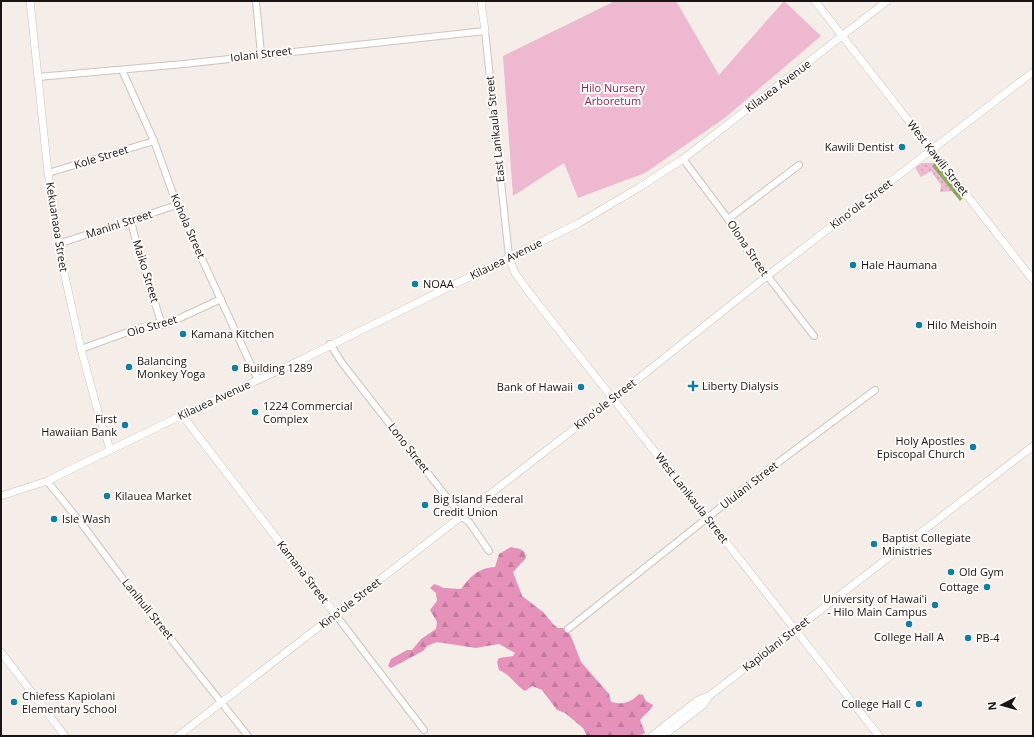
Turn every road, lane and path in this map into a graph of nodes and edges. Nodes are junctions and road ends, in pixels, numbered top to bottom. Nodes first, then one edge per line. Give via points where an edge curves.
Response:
1 (30, 1) edge
2 (256, 1) edge
3 (481, 1) edge
4 (815, 1) edge
5 (887, 1) edge
6 (485, 31) junction
7 (842, 36) junction
8 (261, 54) junction
9 (122, 70) junction
10 (1033, 72) edge
11 (38, 77) junction
12 (154, 141) junction
13 (933, 150) junction
14 (682, 159) junction
15 (799, 165) dead end
16 (48, 173) junction
17 (177, 204) junction
18 (728, 219) junction
19 (131, 221) junction
20 (61, 243) junction
21 (509, 257) junction
22 (767, 276) junction
23 (1033, 280) edge
24 (221, 299) junction
25 (161, 322) junction
26 (814, 336) dead end
27 (330, 344) junction
28 (81, 349) junction
29 (258, 380) junction
30 (875, 390) dead end
31 (614, 398) junction
32 (182, 415) junction
33 (1033, 446) edge
34 (110, 449) junction
35 (47, 481) junction
36 (1, 496) edge
37 (462, 516) junction
38 (708, 518) junction
39 (489, 551) dead end
40 (335, 614) junction
41 (568, 629) dead end
42 (794, 630) junction
43 (1, 652) edge
44 (709, 696) junction
45 (222, 702) junction
46 (424, 730) dead end
47 (65, 736) edge
48 (178, 736) edge
49 (248, 736) edge
50 (652, 736) edge
51 (663, 736) edge
52 (879, 736) edge

1 - 11 street, Kekuanaoa Street
2 - 8 street
3 - 6 street, East Lanikaula Street
4 - 7 street, West Kawili Street
5 - 7 street, Kilauea Avenue
6 - 8 street, Iolani Street
6 - 21 street, East Lanikaula Street
7 - 13 street, West Kawili Street
7 - 14 street, Kilauea Avenue
8 - 9 street, Iolani Street
9 - 11 street, Iolani Street
9 - 12 street, Kohola Street
10 - 13 street, Kinoʻole Street
11 - 16 street, Kekuanaoa Street
12 - 16 street, Kole Street
12 - 17 street, Kohola Street
13 - 22 street, Kinoʻole Street
13 - 23 street, West Kawili Street
14 - 18 street, Olona Street
14 - 21 street, Kilauea Avenue via 579,223
15 - 18 street
16 - 20 street, Kekuanaoa Street
17 - 19 street, Manini Street
17 - 24 street, Kohola Street
18 - 22 street, Olona Street
19 - 20 street, Manini Street
19 - 25 street, Maiko Street
20 - 28 street, Kekuanaoa Street via 64,272
21 - 27 street, Kilauea Avenue
21 - 31 street, West Lanikaula Street via 515,273 523,284
22 - 26 street, Olona Street
22 - 31 street, Kinoʻole Street
24 - 25 street, Oio Street via 167,324
24 - 29 street, Kohola Street
25 - 28 street, Oio Street
27 - 29 street, Kilauea Avenue
27 - 37 street, Lono Street via 342,364
28 - 34 street, Kekuanaoa Street
29 - 32 street, Kilauea Avenue
30 - 38 street, Ululani Street
31 - 37 street, Kinoʻole Street
31 - 38 street, West Lanikaula Street
32 - 34 street, Kilauea Avenue
32 - 40 street, Kamana Street
33 - 42 street, Kapiolani Street
34 - 35 street, Kilauea Avenue
35 - 36 street, Kilauea Avenue
35 - 45 street, Lanihuli Street
37 - 39 street, Lono Street
37 - 40 street, Kinoʻole Street
38 - 41 street, Ululani Street
38 - 42 street, West Lanikaula Street
40 - 45 street, Kinoʻole Street
40 - 46 street, Kamana Street
42 - 44 street, Kapiolani Street
42 - 52 street, West Lanikaula Street
43 - 47 street
44 - 50 street, Kapiolani Street via 698,700
44 - 51 street, Kapiolani Street via 703,705
45 - 48 street, Kinoʻole Street
45 - 49 street, Lanihuli Street

